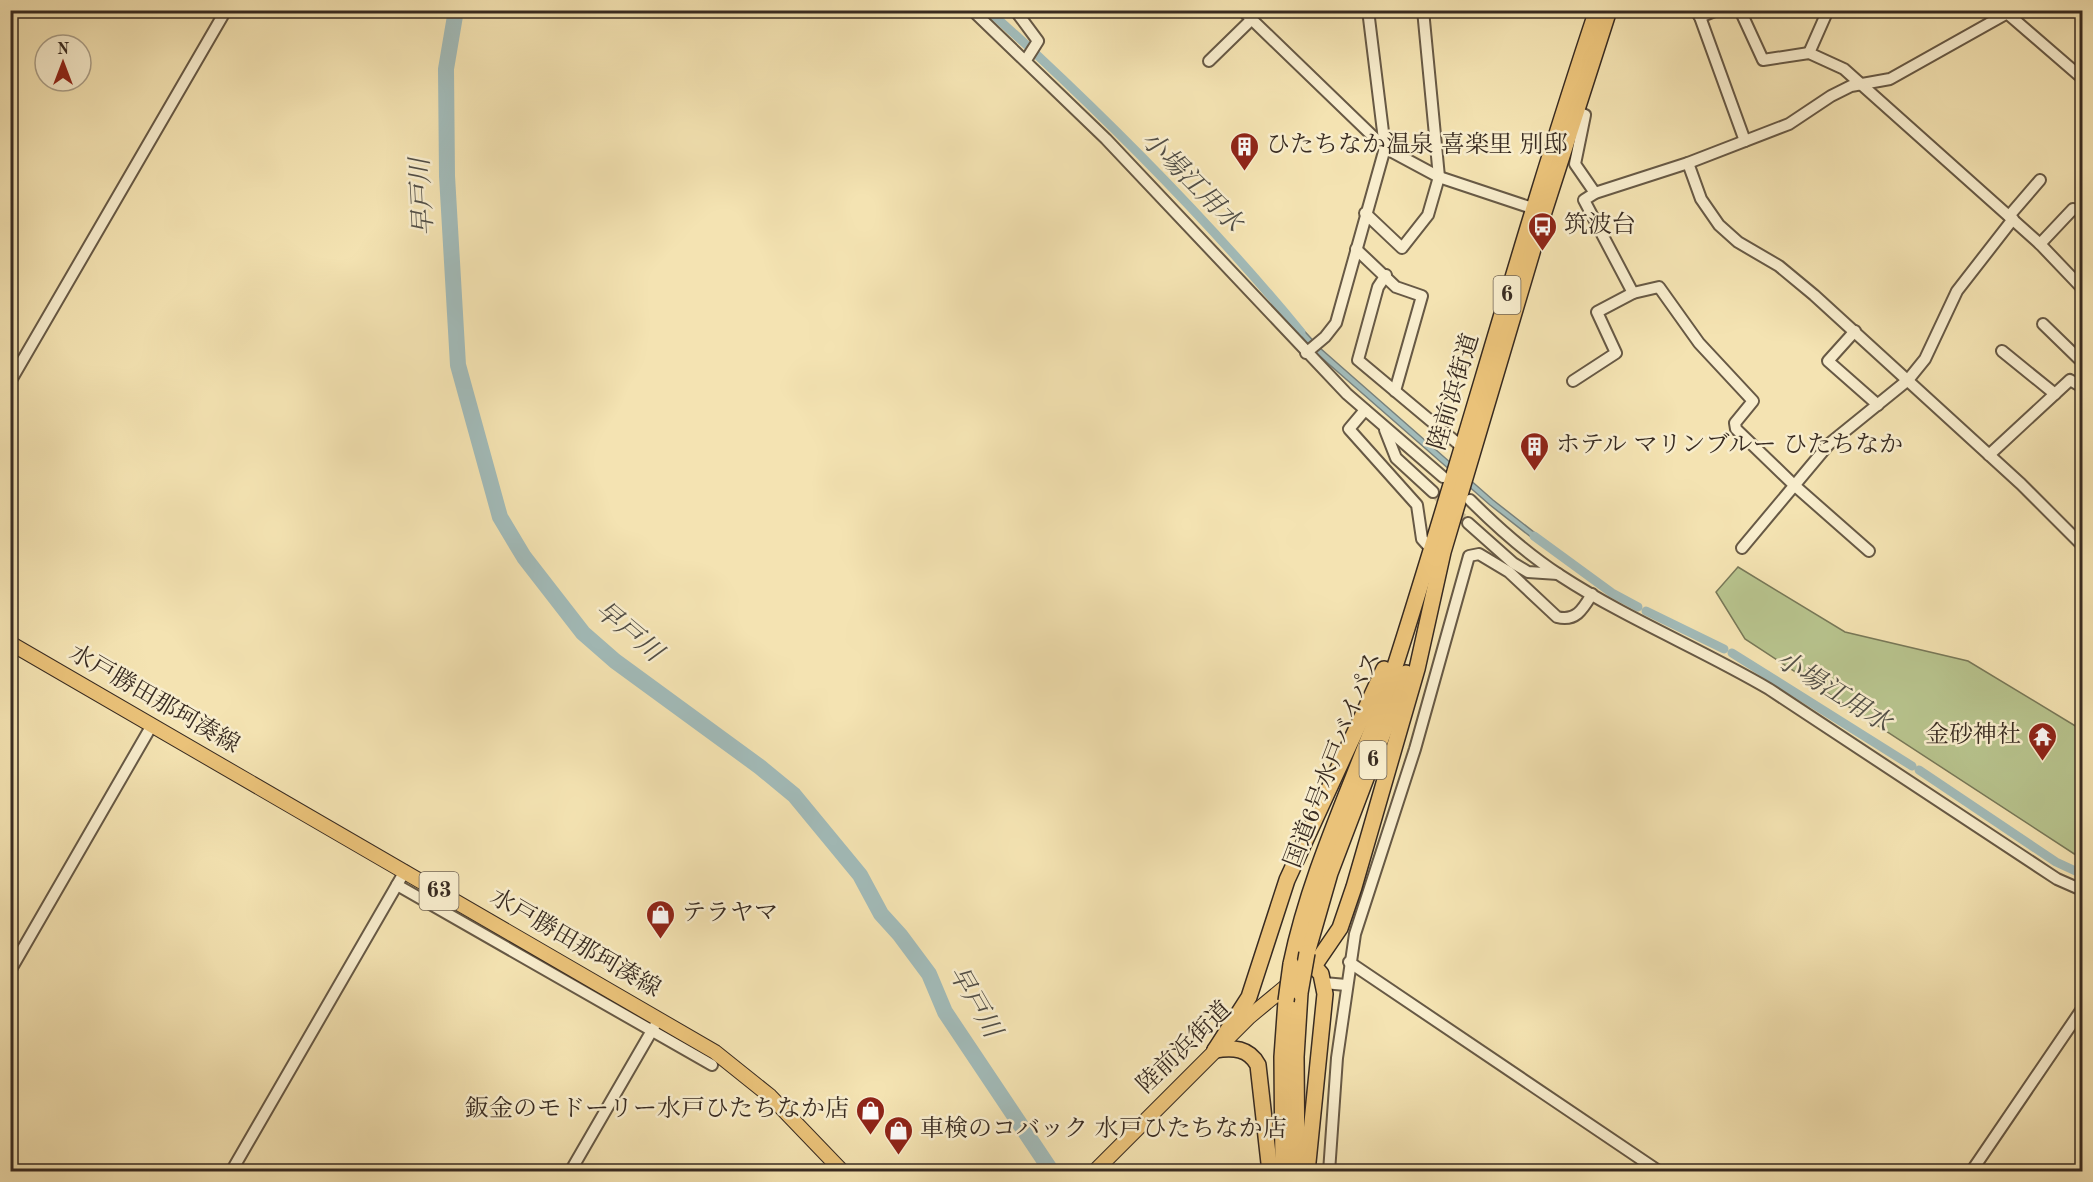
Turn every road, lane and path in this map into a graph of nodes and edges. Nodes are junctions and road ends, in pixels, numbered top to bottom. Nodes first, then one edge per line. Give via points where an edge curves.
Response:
1 (226, 10) edge
2 (972, 10) edge
3 (1015, 10) edge
4 (1242, 10) edge
5 (1368, 10) edge
6 (1423, 10) edge
7 (1597, 10) edge
8 (1609, 10) edge
9 (1717, 10) edge
10 (1740, 10) edge
11 (1828, 10) edge
12 (2010, 12) edge
13 (1698, 14) edge
14 (1251, 20) junction
15 (1809, 53) junction
16 (1026, 60) junction
17 (1209, 61) dead end
18 (2082, 78) edge
19 (1862, 84) junction
20 (1576, 111) junction
21 (1745, 141) junction
22 (1385, 148) junction
23 (1688, 163) junction
24 (1439, 177) junction
25 (2040, 180) dead end
26 (1595, 193) junction
27 (2073, 209) dead end
28 (1539, 210) junction
29 (1365, 213) junction
30 (2011, 217) junction
31 (2040, 244) junction
32 (1356, 249) junction
33 (1386, 275) junction
34 (2082, 288) edge
35 (1633, 293) junction
36 (2043, 324) dead end
37 (1855, 331) junction
38 (2002, 351) dead end
39 (1306, 353) junction
40 (2082, 356) edge
41 (1908, 380) junction
42 (1573, 381) dead end
43 (10, 382) edge
44 (2082, 387) edge
45 (1395, 391) junction
46 (2055, 394) junction
47 (1878, 405) junction
48 (1365, 410) junction
49 (1384, 426) junction
50 (1462, 447) junction
51 (1989, 454) junction
52 (1443, 477) dead end
53 (1794, 485) junction
54 (1433, 492) tunnel mouth
55 (1470, 500) dead end
56 (1468, 523) tunnel mouth
57 (2082, 545) edge
58 (1742, 548) dead end
59 (1431, 549) junction
60 (1869, 551) dead end
61 (1439, 567) junction
62 (1559, 574) junction
63 (1422, 581) junction
64 (1592, 594) junction
65 (10, 643) edge
66 (152, 725) junction
67 (405, 871) junction
68 (397, 885) junction
69 (2082, 891) edge
70 (1348, 931) junction
71 (1310, 959) junction
72 (1349, 962) junction
73 (10, 971) edge
74 (1324, 983) junction
75 (1346, 985) junction
76 (2082, 1009) edge
77 (655, 1025) junction
78 (1215, 1050) junction
79 (712, 1065) dead end
80 (231, 1172) edge
81 (570, 1172) edge
82 (843, 1172) edge
83 (1094, 1172) edge
84 (1270, 1172) edge
85 (1283, 1172) edge
86 (1297, 1172) edge
87 (1307, 1172) edge
88 (1329, 1172) edge
89 (1660, 1172) edge
90 (1971, 1172) edge

1 - 43 street
2 - 16 street
3 - 16 street via 1038,41
4 - 14 street
5 - 22 street
6 - 24 street
7 - 28 highway, 陸前浜街道 / 6
8 - 20 highway, 陸前浜街道 / 6
9 - 13 street
10 - 15 street via 1762,60
11 - 15 street
12 - 18 street
12 - 19 street via 1890,79
13 - 21 street
14 - 17 street
14 - 22 street
15 - 19 street via 1844,69
16 - 39 street via 1208,245
19 - 21 street via 1830,96 1789,124
19 - 30 street
20 - 26 street via 1585,115 1575,164
20 - 28 highway, 陸前浜街道 / 6
21 - 23 street
22 - 24 street
22 - 29 street
23 - 26 street
23 - 37 street via 1701,199 1719,225 1738,242 1779,266
24 - 28 street
24 - 29 street via 1428,215 1402,248
25 - 30 street
26 - 35 street via 1584,200
27 - 31 street
28 - 50 highway, 陸前浜街道 / 6
28 - 61 highway, 陸前浜街道 / 6
29 - 32 street
30 - 31 street
30 - 41 street via 1957,291 1925,359
31 - 34 street
32 - 33 street
32 - 39 street via 1336,323
33 - 45 street via 1378,287 1358,360
33 - 45 street via 1396,287 1422,296
35 - 42 street via 1597,312 1616,353
35 - 53 street via 1659,287 1699,344 1753,401 1735,423 1736,429
36 - 40 street via 2079,359
37 - 41 street
37 - 47 street via 1828,361
38 - 46 street
39 - 48 street
41 - 47 street
41 - 51 street
44 - 46 street via 2070,380
45 - 50 street
46 - 51 street
47 - 53 street via 1829,444
48 - 49 street
48 - 59 street via 1349,429 1417,505 1422,539
49 - 52 street
49 - 54 street via 1396,458
50 - 59 highway, 陸前浜街道 / 6
51 - 57 street
53 - 58 street
53 - 60 street
55 - 62 street via 1514,542
56 - 62 street via 1528,572
59 - 63 highway, 陸前浜街道 / 6
61 - 70 highway via 1417,669
61 - 71 highway, 国道6号水戸バイパス / 6 via 1396,703 1326,883
62 - 64 street
63 - 78 highway via 1287,880 1249,997
63 - 85 highway, 国道6号水戸バイパス / 6, bridge via 1395,664 1309,890 1291,964 1282,1057
64 - 69 street via 1769,689 2057,879
64 - 70 street via 1575,617 1557,617 1509,572 1479,554 1469,556 1415,748
65 - 66 main road, 水戸勝田那珂湊線 / 63
66 - 67 main road, 水戸勝田那珂湊線 / 63
66 - 73 street
67 - 68 street
67 - 77 main road, 水戸勝田那珂湊線 / 63
68 - 77 street
68 - 80 street
70 - 71 highway
70 - 72 street
71 - 74 highway
71 - 78 main road, 陸前浜街道
71 - 86 highway, 国道6号水戸バイパス / 6, bridge via 1299,993
72 - 75 street
72 - 89 street
74 - 75 street
74 - 87 highway
75 - 88 street
76 - 90 street
77 - 79 street
77 - 81 street
77 - 82 main road, 水戸勝田那珂湊線 / 63 via 715,1052 755,1082
78 - 83 main road, 陸前浜街道
78 - 84 highway via 1247,1052 1258,1065

